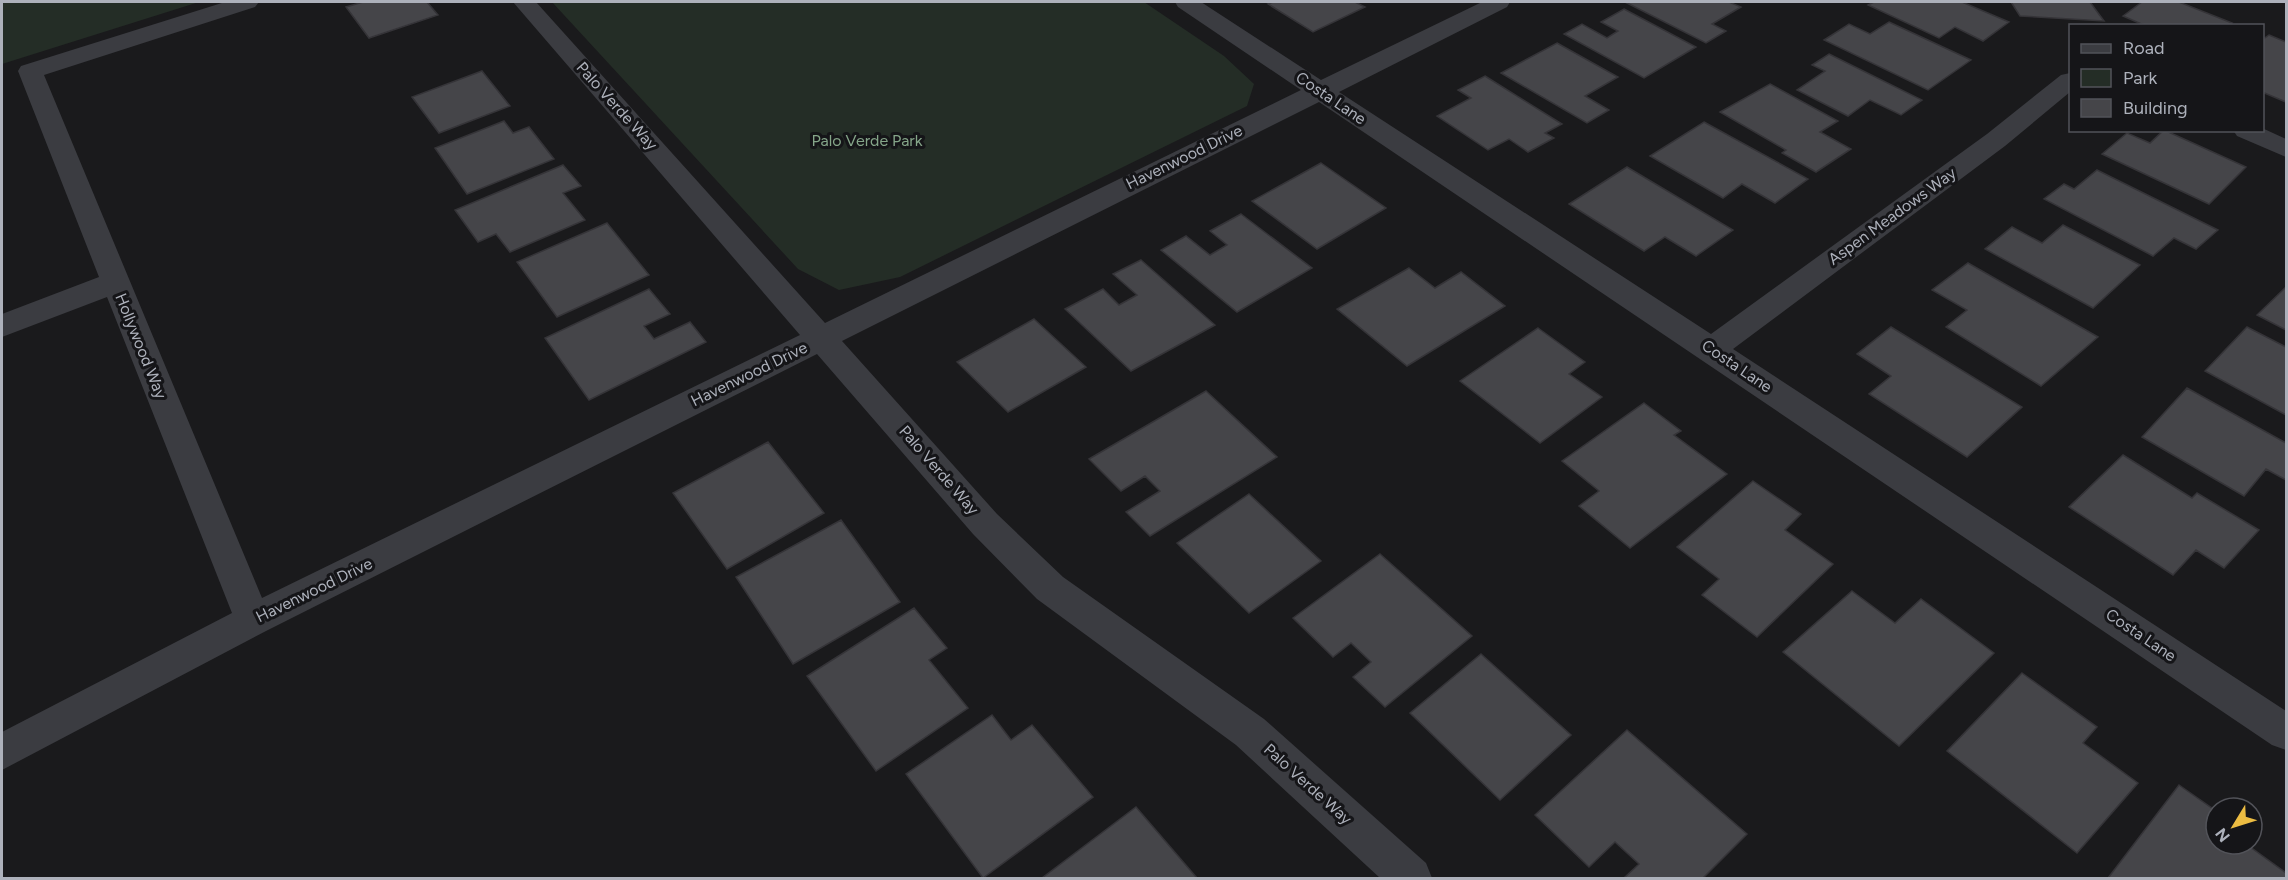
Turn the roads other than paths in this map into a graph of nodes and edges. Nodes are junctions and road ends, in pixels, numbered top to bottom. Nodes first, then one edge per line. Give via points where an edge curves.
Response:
1 (247, 2) edge
2 (524, 2) edge
3 (1186, 2) edge
4 (1499, 2) edge
5 (2069, 81) edge
6 (1319, 90) junction
7 (2250, 132) edge
8 (2286, 149) edge
9 (116, 282) junction
10 (2, 326) edge
11 (822, 337) junction
12 (1712, 349) junction
13 (253, 621) junction
14 (2285, 728) edge
15 (2, 752) edge
16 (1411, 879) edge

1 - 9 street, Hollywood Way via 30,71
2 - 11 street, Palo Verde Way
3 - 6 street, Costa Lane
4 - 6 street, Havenwood Drive
5 - 12 street, Aspen Meadows Way via 1996,140
6 - 11 street, Havenwood Drive
6 - 12 street, Costa Lane
7 - 8 street
9 - 10 street
9 - 13 street, Hollywood Way
11 - 13 street, Havenwood Drive
11 - 16 street, Palo Verde Way via 985,524 1050,588 1250,732
12 - 14 street, Costa Lane
13 - 15 street, Havenwood Drive

